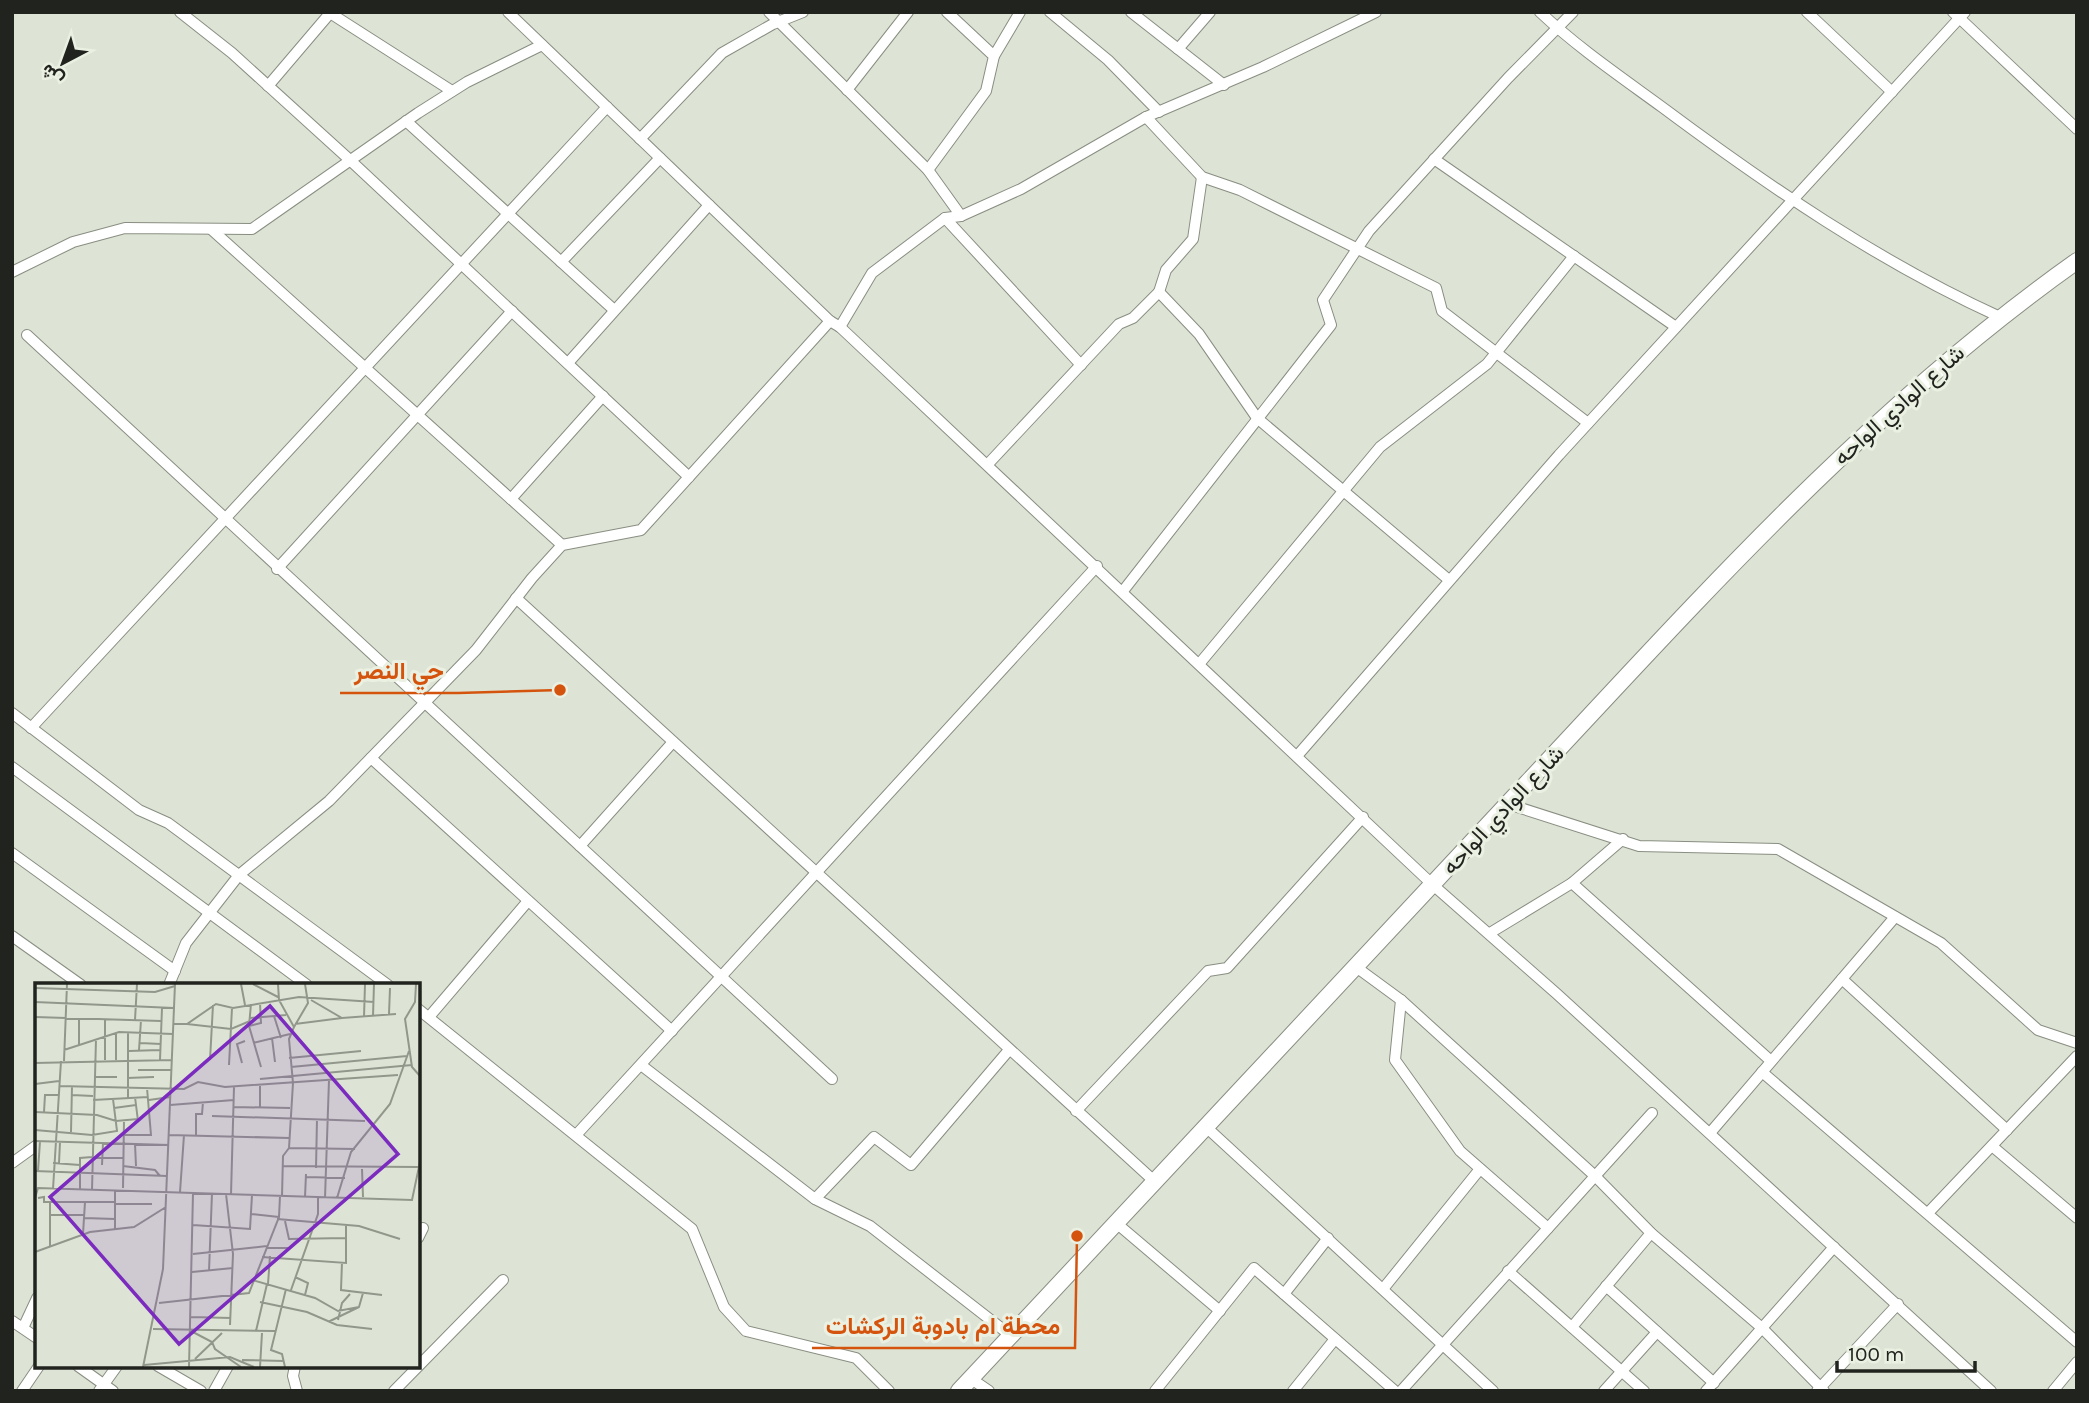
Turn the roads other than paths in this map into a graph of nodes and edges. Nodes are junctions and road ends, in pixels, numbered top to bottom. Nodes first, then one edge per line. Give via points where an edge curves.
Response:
1 (180, 12) edge
2 (508, 12) edge
3 (769, 12) edge
4 (803, 12) edge
5 (908, 12) edge
6 (947, 12) edge
7 (1020, 12) edge
8 (1050, 12) edge
9 (1131, 12) edge
10 (1210, 12) edge
11 (1376, 12) edge
12 (1540, 12) edge
13 (1573, 12) edge
14 (1807, 12) edge
15 (330, 13) edge
16 (1959, 14) edge
17 (778, 22) junction
18 (1558, 27) junction
19 (542, 45) junction
20 (1178, 49) junction
21 (994, 55) junction
22 (1224, 85) junction
23 (268, 86) junction
24 (847, 90) junction
25 (452, 91) junction
26 (1892, 92) junction
27 (607, 107) junction
28 (1159, 112) junction
29 (1146, 117) junction
30 (406, 121) junction
31 (2077, 130) edge
32 (640, 139) junction
33 (660, 159) junction
34 (1434, 159) junction
35 (351, 161) junction
36 (928, 170) junction
37 (1202, 177) junction
38 (1793, 200) junction
39 (709, 205) junction
40 (508, 214) junction
41 (961, 216) junction
42 (945, 218) junction
43 (211, 229) junction
44 (1356, 250) junction
45 (1574, 256) junction
46 (2077, 261) edge
47 (561, 262) junction
48 (462, 264) junction
49 (12, 272) edge
50 (1159, 292) junction
51 (613, 310) junction
52 (512, 311) junction
53 (2000, 317) junction
54 (830, 321) junction
55 (840, 327) junction
56 (1676, 327) junction
57 (27, 335) dead end
58 (1497, 353) junction
59 (568, 363) junction
60 (1081, 365) junction
61 (365, 368) junction
62 (603, 396) junction
63 (418, 415) junction
64 (1257, 418) junction
65 (1588, 423) junction
66 (988, 464) junction
67 (689, 477) junction
68 (1344, 491) junction
69 (511, 499) junction
70 (225, 520) junction
71 (562, 545) junction
72 (1097, 566) junction
73 (277, 569) junction
74 (1449, 580) junction
75 (1123, 591) junction
76 (516, 598) junction
77 (1200, 663) junction
78 (426, 702) junction
79 (12, 713) edge
80 (31, 728) junction
81 (673, 742) junction
82 (1297, 756) junction
83 (371, 758) junction
84 (12, 767) edge
85 (1508, 804) junction
86 (1363, 817) junction
87 (1623, 839) junction
88 (580, 846) junction
89 (12, 853) edge
90 (816, 873) junction
91 (239, 875) junction
92 (1572, 883) junction
93 (1433, 885) junction
94 (528, 901) junction
95 (211, 911) junction
96 (1895, 916) junction
97 (1490, 933) junction
98 (12, 936) edge
99 (1356, 967) junction
100 (175, 971) junction
101 (722, 976) junction
102 (1842, 979) junction
103 (78, 983) edge
104 (170, 983) edge
105 (304, 983) edge
106 (384, 983) edge
107 (1401, 1000) junction
108 (420, 1010) edge
109 (429, 1017) junction
110 (672, 1031) junction
111 (2077, 1043) edge
112 (1009, 1050) junction
113 (2077, 1056) edge
114 (1772, 1061) junction
115 (641, 1065) junction
116 (1762, 1072) junction
117 (832, 1079) dead end
118 (1076, 1111) junction
119 (1652, 1113) dead end
120 (1205, 1126) junction
121 (2007, 1129) junction
122 (1710, 1133) junction
123 (577, 1134) junction
124 (35, 1146) edge
125 (1992, 1146) junction
126 (24, 1154) junction
127 (35, 1158) edge
128 (12, 1163) edge
129 (1480, 1169) junction
130 (1595, 1176) junction
131 (1153, 1180) junction
132 (816, 1199) junction
133 (1928, 1213) junction
134 (2077, 1218) edge
135 (1115, 1222) junction
136 (1548, 1228) junction
137 (1651, 1233) junction
138 (1328, 1238) junction
139 (1834, 1247) junction
140 (1508, 1271) junction
141 (503, 1280) dead end
142 (1606, 1286) junction
143 (1383, 1289) junction
144 (1284, 1294) junction
145 (35, 1302) edge
146 (1898, 1304) junction
147 (1220, 1311) junction
148 (12, 1321) edge
149 (1572, 1327) junction
150 (23, 1328) junction
151 (1762, 1328) junction
152 (1657, 1332) junction
153 (1010, 1335) junction
154 (35, 1337) edge
155 (1335, 1339) junction
156 (2077, 1342) edge
157 (1442, 1343) junction
158 (2077, 1362) edge
159 (420, 1365) edge
160 (38, 1368) edge
161 (80, 1368) edge
162 (116, 1368) edge
163 (161, 1368) edge
164 (227, 1368) edge
165 (295, 1368) edge
166 (417, 1368) edge
167 (1622, 1371) junction
168 (970, 1378) junction
169 (1710, 1387) edge
170 (105, 1389) edge
171 (1820, 1389) edge
172 (22, 1391) edge
173 (201, 1391) edge
174 (214, 1391) edge
175 (297, 1391) edge
176 (394, 1391) edge
177 (888, 1391) edge
178 (958, 1391) edge
179 (989, 1391) edge
180 (1155, 1391) edge
181 (1293, 1391) edge
182 (1395, 1391) edge
183 (1401, 1391) edge
184 (1493, 1391) edge
185 (1604, 1391) edge
186 (1644, 1391) edge
187 (1991, 1391) edge
188 (2053, 1391) edge

1 - 23 street
2 - 19 street
3 - 17 street
4 - 17 street
5 - 24 street
6 - 21 street
7 - 21 street
8 - 28 street via 1108,60
9 - 20 street
10 - 20 street
11 - 22 street
12 - 18 street
13 - 18 street
14 - 26 street
15 - 23 street
15 - 25 street
16 - 26 street
16 - 31 street
17 - 24 street
17 - 32 street via 722,53
18 - 34 street
18 - 38 street
19 - 25 street
19 - 27 street
20 - 22 street
21 - 36 street via 986,91
22 - 28 street
23 - 35 street
24 - 36 street
25 - 30 street
26 - 38 street
27 - 32 street
27 - 40 street
28 - 29 street
29 - 37 street
29 - 41 street via 1021,189
30 - 35 street
30 - 40 street
32 - 33 street
33 - 39 street
33 - 47 street
34 - 44 street
34 - 45 street
35 - 43 street via 252,229
35 - 48 street
36 - 41 street
37 - 44 street via 1240,190
37 - 50 street via 1193,239 1166,271
38 - 53 street via 1931,285
38 - 56 street
39 - 51 street
39 - 54 street
40 - 47 street
40 - 48 street
41 - 42 street
42 - 55 street via 872,274
42 - 60 street
43 - 49 street via 125,228 73,242
43 - 61 street
44 - 58 street via 1436,288 1442,311
44 - 64 street via 1323,300 1331,325
45 - 56 street
45 - 58 street
46 - 53 main road, شارع الوادي الواحه
47 - 51 street
48 - 52 street
48 - 61 street
50 - 60 street via 1133,318 1119,324
50 - 64 street via 1199,334
51 - 59 street
52 - 59 street
52 - 63 street
53 - 85 main road, شارع الوادي الواحه via 1901,400 1818,479
54 - 55 street
54 - 67 street
55 - 66 street
56 - 65 street
57 - 70 street
58 - 65 street
58 - 68 street via 1380,447
59 - 62 street
60 - 66 street
61 - 63 street
61 - 70 street
62 - 67 street
62 - 69 street
63 - 69 street
63 - 73 street
64 - 68 street
64 - 75 street
65 - 74 street
66 - 72 street
67 - 71 street via 640,530
68 - 74 street
68 - 77 street
69 - 71 street
70 - 73 street
70 - 80 street
71 - 76 street
72 - 75 street
72 - 90 street
73 - 78 street
74 - 82 street
75 - 77 street
76 - 78 street via 476,650
76 - 81 street
77 - 82 street
78 - 83 street
78 - 88 street
79 - 80 street
80 - 91 street via 139,810 168,823
81 - 88 street
81 - 90 street
82 - 86 street
83 - 91 street via 329,801
83 - 94 street
84 - 95 street
85 - 87 street
85 - 93 main road, شارع الوادي الواحه
86 - 93 street
86 - 118 street via 1227,968 1208,971
87 - 92 street
87 - 96 street via 1639,846 1777,849
88 - 101 street
89 - 100 street
90 - 101 street
90 - 112 street
91 - 95 street
91 - 106 street
92 - 97 street
92 - 114 street
93 - 97 street
93 - 99 main road, شارع الوادي الواحه
94 - 109 street
94 - 110 street
95 - 100 street via 186,943
95 - 105 street
96 - 102 street
96 - 111 street via 1941,943 2038,1030
97 - 122 street
98 - 103 street
99 - 107 street
99 - 120 main road, شارع الوادي الواحه
100 - 104 street
101 - 110 street
101 - 117 street
102 - 114 street
102 - 121 street
107 - 129 street via 1395,1060 1460,1152
107 - 130 street
108 - 109 street
109 - 123 street
110 - 115 street
112 - 118 street
112 - 132 street via 911,1165 874,1137
113 - 121 street
114 - 116 street
115 - 123 street
115 - 132 street
116 - 122 street
116 - 133 street
118 - 131 street
119 - 130 street
120 - 131 main road, شارع الوادي الواحه
120 - 138 street
121 - 125 street
122 - 139 street
123 - 177 street via 692,1229 724,1307 746,1331 856,1357
124 - 126 street
125 - 133 street
125 - 134 street
126 - 127 street
126 - 128 street
129 - 136 street
129 - 143 street
130 - 136 street
130 - 137 street
131 - 135 main road, شارع الوادي الواحه
132 - 153 street via 870,1226
133 - 156 street
135 - 147 street
135 - 153 main road, شارع الوادي الواحه
136 - 140 street
137 - 142 street
137 - 151 street
138 - 143 street
138 - 144 street
139 - 146 street
139 - 151 street
140 - 149 street
140 - 157 street
141 - 159 street
142 - 149 street
142 - 152 street
143 - 157 street
144 - 147 street via 1254,1268
144 - 155 street
145 - 150 street
146 - 171 street
146 - 187 street
147 - 180 street
148 - 150 street
149 - 167 street
150 - 154 street
151 - 169 street
151 - 171 street
152 - 167 street
152 - 169 street
153 - 168 main road, شارع الوادي الواحه
155 - 181 street
155 - 182 street
157 - 183 street
157 - 184 street
158 - 188 street
160 - 172 street
161 - 170 street
162 - 170 street
163 - 173 street
164 - 174 street
165 - 175 street
166 - 176 street
167 - 185 street
167 - 186 street
168 - 178 main road, شارع الوادي الواحه
168 - 179 street

